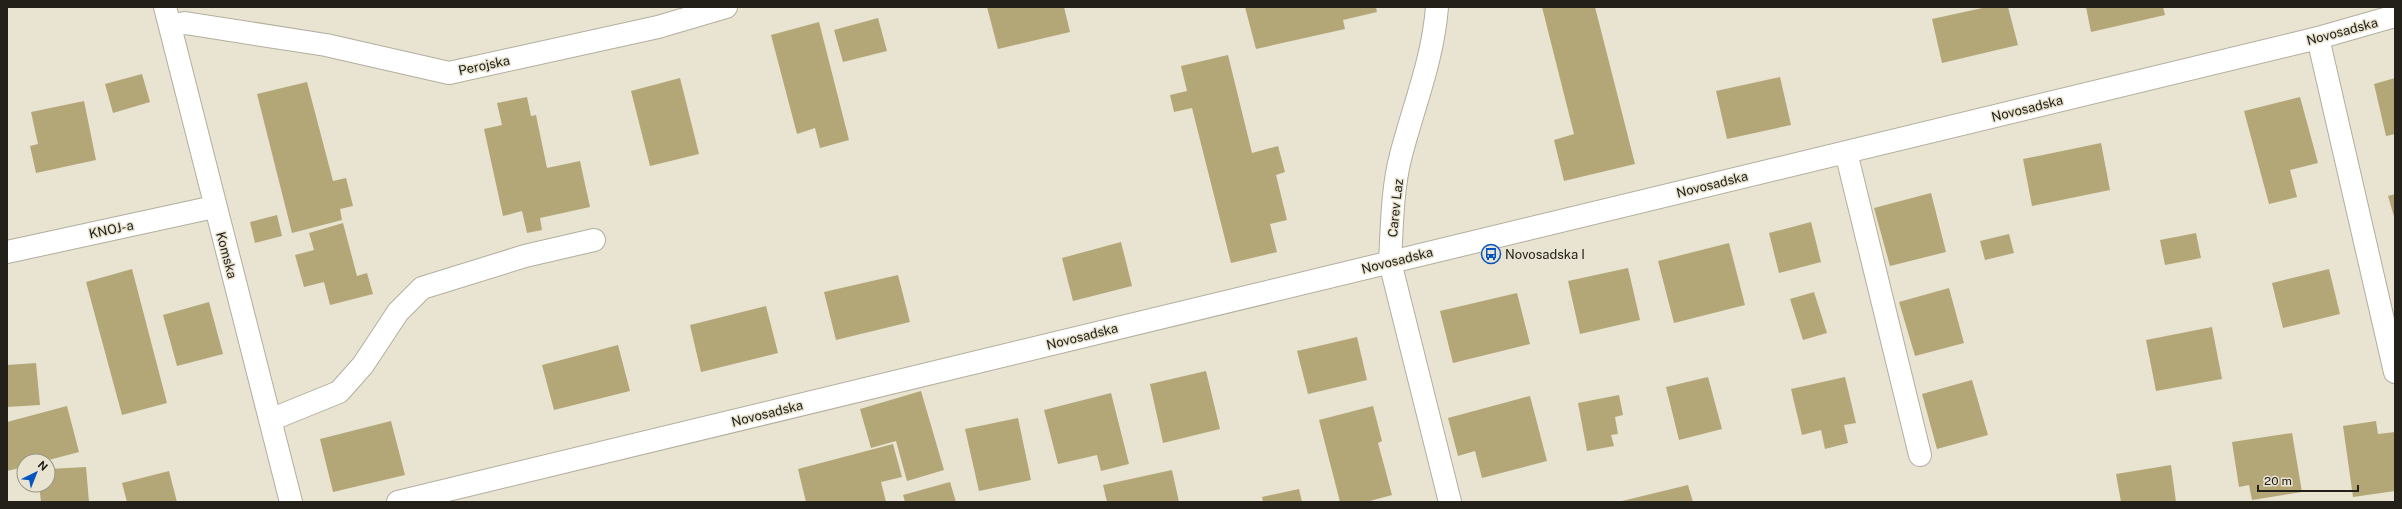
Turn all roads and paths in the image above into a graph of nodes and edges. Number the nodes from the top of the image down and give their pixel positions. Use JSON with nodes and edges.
{"nodes":[{"id":1,"x":726,"y":7,"type":"edge"},
{"id":2,"x":1437,"y":7,"type":"edge"},
{"id":3,"x":167,"y":16,"type":"edge"},
{"id":4,"x":2395,"y":16,"type":"edge"},
{"id":5,"x":2318,"y":38,"type":"junction"},
{"id":6,"x":1846,"y":152,"type":"junction"},
{"id":7,"x":214,"y":207,"type":"junction"},
{"id":8,"x":594,"y":240,"type":"dead end"},
{"id":9,"x":7,"y":252,"type":"edge"},
{"id":10,"x":1390,"y":262,"type":"junction"},
{"id":11,"x":2395,"y":372,"type":"edge"},
{"id":12,"x":270,"y":420,"type":"junction"},
{"id":13,"x":1920,"y":456,"type":"dead end"},
{"id":14,"x":291,"y":502,"type":"edge"},
{"id":15,"x":398,"y":502,"type":"edge"},
{"id":16,"x":1450,"y":502,"type":"edge"}],
"edges":[{"from":1,"to":3,"type":"street","name":"Perojska"},
{"from":2,"to":10,"type":"street","name":"Carev Laz"},
{"from":3,"to":7,"type":"street","name":"Komska"},
{"from":4,"to":5,"type":"street","name":"Novosadska"},
{"from":5,"to":6,"type":"street","name":"Novosadska"},
{"from":5,"to":11,"type":"street"},
{"from":6,"to":10,"type":"street","name":"Novosadska"},
{"from":6,"to":13,"type":"street"},
{"from":7,"to":9,"type":"street","name":"KNOJ-a"},
{"from":7,"to":12,"type":"street","name":"Komska"},
{"from":8,"to":12,"type":"street"},
{"from":10,"to":15,"type":"street","name":"Novosadska"},
{"from":10,"to":16,"type":"street","name":"Carev Laz"},
{"from":12,"to":14,"type":"street","name":"Komska"}]}
